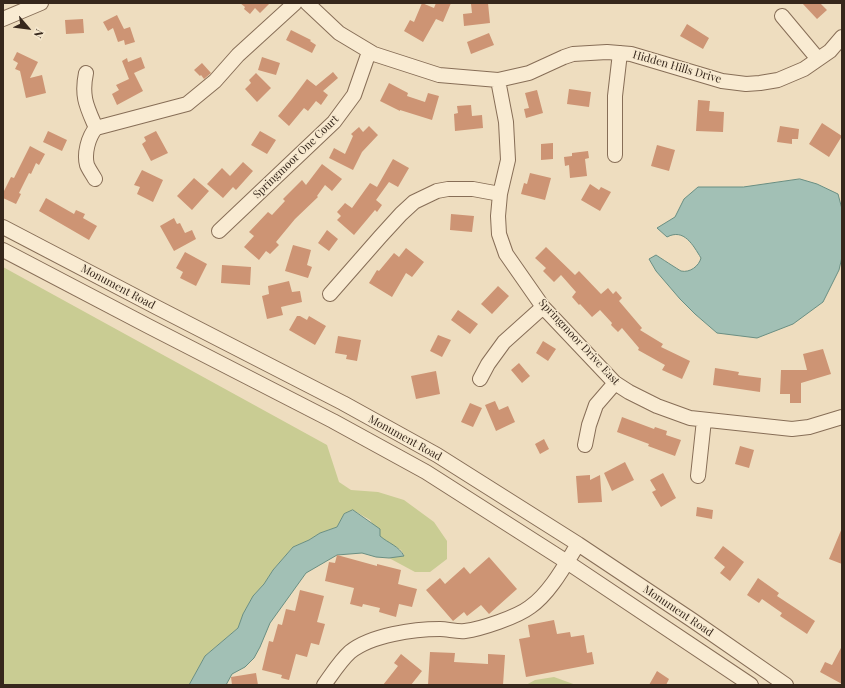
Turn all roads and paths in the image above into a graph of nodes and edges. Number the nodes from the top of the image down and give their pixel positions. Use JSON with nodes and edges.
{"nodes":[{"id":1,"x":295,"y":3,"type":"edge"},
{"id":2,"x":307,"y":3,"type":"edge"},
{"id":3,"x":35,"y":4,"type":"edge"},
{"id":4,"x":782,"y":16,"type":"dead end"},
{"id":5,"x":3,"y":19,"type":"edge"},
{"id":6,"x":842,"y":37,"type":"edge"},
{"id":7,"x":369,"y":52,"type":"junction"},
{"id":8,"x":620,"y":53,"type":"junction"},
{"id":9,"x":818,"y":59,"type":"junction"},
{"id":10,"x":86,"y":73,"type":"dead end"},
{"id":11,"x":498,"y":80,"type":"junction"},
{"id":12,"x":96,"y":128,"type":"junction"},
{"id":13,"x":615,"y":155,"type":"dead end"},
{"id":14,"x":95,"y":179,"type":"dead end"},
{"id":15,"x":500,"y":194,"type":"junction"},
{"id":16,"x":3,"y":226,"type":"edge"},
{"id":17,"x":219,"y":231,"type":"dead end"},
{"id":18,"x":3,"y":250,"type":"edge"},
{"id":19,"x":330,"y":294,"type":"dead end"},
{"id":20,"x":543,"y":307,"type":"junction"},
{"id":21,"x":480,"y":379,"type":"dead end"},
{"id":22,"x":615,"y":382,"type":"junction"},
{"id":23,"x":842,"y":417,"type":"edge"},
{"id":24,"x":704,"y":420,"type":"junction"},
{"id":25,"x":585,"y":445,"type":"dead end"},
{"id":26,"x":698,"y":476,"type":"dead end"},
{"id":27,"x":578,"y":544,"type":"junction"},
{"id":28,"x":567,"y":562,"type":"junction"},
{"id":29,"x":692,"y":620,"type":"junction"},
{"id":30,"x":680,"y":637,"type":"junction"},
{"id":31,"x":748,"y":659,"type":"junction"},
{"id":32,"x":736,"y":675,"type":"junction"},
{"id":33,"x":324,"y":685,"type":"edge"},
{"id":34,"x":751,"y":685,"type":"edge"},
{"id":35,"x":786,"y":685,"type":"edge"}],
"edges":[{"from":1,"to":12,"type":"street"},
{"from":2,"to":7,"type":"street","name":"Hidden Hills Drive"},
{"from":3,"to":5,"type":"street"},
{"from":4,"to":9,"type":"street"},
{"from":6,"to":9,"type":"street","name":"Hidden Hills Drive"},
{"from":7,"to":11,"type":"street","name":"Hidden Hills Drive"},
{"from":7,"to":17,"type":"street","name":"Springmoor One Court"},
{"from":8,"to":9,"type":"street","name":"Hidden Hills Drive"},
{"from":8,"to":11,"type":"street","name":"Hidden Hills Drive"},
{"from":8,"to":13,"type":"street"},
{"from":10,"to":12,"type":"street"},
{"from":11,"to":15,"type":"street","name":"Springmoor Drive East"},
{"from":12,"to":14,"type":"street"},
{"from":15,"to":19,"type":"street"},
{"from":15,"to":20,"type":"street","name":"Springmoor Drive East"},
{"from":16,"to":27,"type":"street","name":"Monument Road"},
{"from":18,"to":28,"type":"street","name":"Monument Road"},
{"from":20,"to":21,"type":"street"},
{"from":20,"to":22,"type":"street","name":"Springmoor Drive East"},
{"from":22,"to":24,"type":"street","name":"Springmoor Drive East"},
{"from":22,"to":25,"type":"street"},
{"from":23,"to":24,"type":"street","name":"Springmoor Drive East"},
{"from":24,"to":26,"type":"street"},
{"from":27,"to":28,"type":"street"},
{"from":27,"to":29,"type":"street","name":"Monument Road"},
{"from":28,"to":30,"type":"street","name":"Monument Road"},
{"from":28,"to":33,"type":"street"},
{"from":29,"to":30,"type":"street"},
{"from":29,"to":31,"type":"street","name":"Monument Road"},
{"from":30,"to":32,"type":"street","name":"Monument Road"},
{"from":31,"to":32,"type":"street"},
{"from":31,"to":35,"type":"street","name":"Monument Road"},
{"from":32,"to":34,"type":"street","name":"Monument Road"}]}
